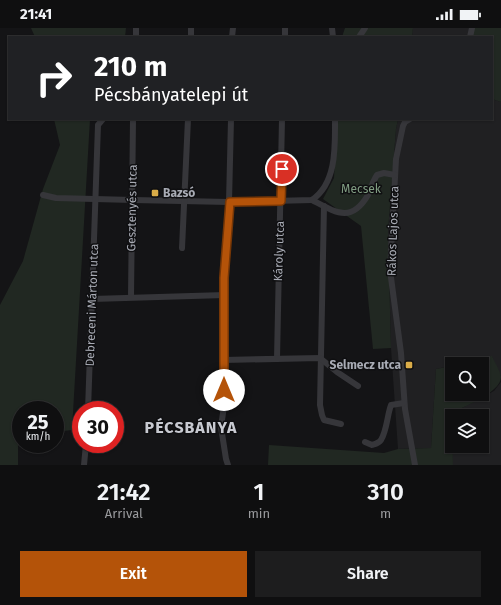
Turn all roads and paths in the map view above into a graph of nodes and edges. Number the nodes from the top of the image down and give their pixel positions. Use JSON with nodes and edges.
{"nodes":[{"id":1,"x":102,"y":120,"type":"edge"},
{"id":2,"x":133,"y":120,"type":"edge"},
{"id":3,"x":188,"y":120,"type":"edge"},
{"id":4,"x":230,"y":120,"type":"edge"},
{"id":5,"x":282,"y":120,"type":"edge"},
{"id":6,"x":335,"y":120,"type":"edge"},
{"id":7,"x":408,"y":120,"type":"edge"},
{"id":8,"x":395,"y":175,"type":"junction"},
{"id":9,"x":43,"y":194,"type":"dead end"},
{"id":10,"x":96,"y":199,"type":"junction"},
{"id":11,"x":133,"y":200,"type":"junction"},
{"id":12,"x":312,"y":200,"type":"junction"},
{"id":13,"x":184,"y":201,"type":"junction"},
{"id":14,"x":281,"y":201,"type":"junction"},
{"id":15,"x":230,"y":202,"type":"junction"},
{"id":16,"x":324,"y":206,"type":"junction"},
{"id":17,"x":182,"y":248,"type":"dead end"},
{"id":18,"x":224,"y":295,"type":"junction"},
{"id":19,"x":131,"y":297,"type":"junction"},
{"id":20,"x":92,"y":299,"type":"junction"},
{"id":21,"x":320,"y":358,"type":"junction"},
{"id":22,"x":277,"y":359,"type":"junction"},
{"id":23,"x":224,"y":360,"type":"junction"},
{"id":24,"x":358,"y":386,"type":"dead end"},
{"id":25,"x":88,"y":401,"type":"edge"},
{"id":26,"x":404,"y":403,"type":"junction"},
{"id":27,"x":341,"y":424,"type":"dead end"},
{"id":28,"x":364,"y":442,"type":"dead end"},
{"id":29,"x":85,"y":453,"type":"edge"},
{"id":30,"x":84,"y":465,"type":"edge"},
{"id":31,"x":228,"y":465,"type":"edge"},
{"id":32,"x":415,"y":465,"type":"edge"}],
"edges":[{"from":1,"to":10,"type":"street","name":"Debreceni Márton utca"},
{"from":2,"to":11,"type":"street","name":"Gesztenyés utca"},
{"from":3,"to":13,"type":"street"},
{"from":4,"to":15,"type":"street"},
{"from":5,"to":14,"type":"street","name":"Károly utca"},
{"from":6,"to":12,"type":"street"},
{"from":7,"to":8,"type":"street","name":"Rákos Lajos utca"},
{"from":8,"to":16,"type":"street"},
{"from":8,"to":26,"type":"street","name":"Rákos Lajos utca"},
{"from":9,"to":10,"type":"street"},
{"from":10,"to":11,"type":"street"},
{"from":10,"to":20,"type":"street","name":"Debreceni Márton utca"},
{"from":11,"to":13,"type":"street"},
{"from":11,"to":19,"type":"street","name":"Gesztenyés utca"},
{"from":12,"to":14,"type":"street"},
{"from":12,"to":16,"type":"street"},
{"from":13,"to":15,"type":"street"},
{"from":13,"to":17,"type":"street"},
{"from":14,"to":15,"type":"street"},
{"from":14,"to":22,"type":"street","name":"Károly utca"},
{"from":15,"to":18,"type":"street"},
{"from":16,"to":21,"type":"street"},
{"from":18,"to":19,"type":"street"},
{"from":18,"to":23,"type":"street"},
{"from":19,"to":20,"type":"street"},
{"from":20,"to":25,"type":"street","name":"Debreceni Márton utca"},
{"from":21,"to":22,"type":"street"},
{"from":21,"to":24,"type":"street"},
{"from":21,"to":27,"type":"street"},
{"from":22,"to":23,"type":"street"},
{"from":23,"to":31,"type":"street"},
{"from":26,"to":28,"type":"street"},
{"from":26,"to":32,"type":"street","name":"Rákos Lajos utca"},
{"from":29,"to":30,"type":"street"}]}
